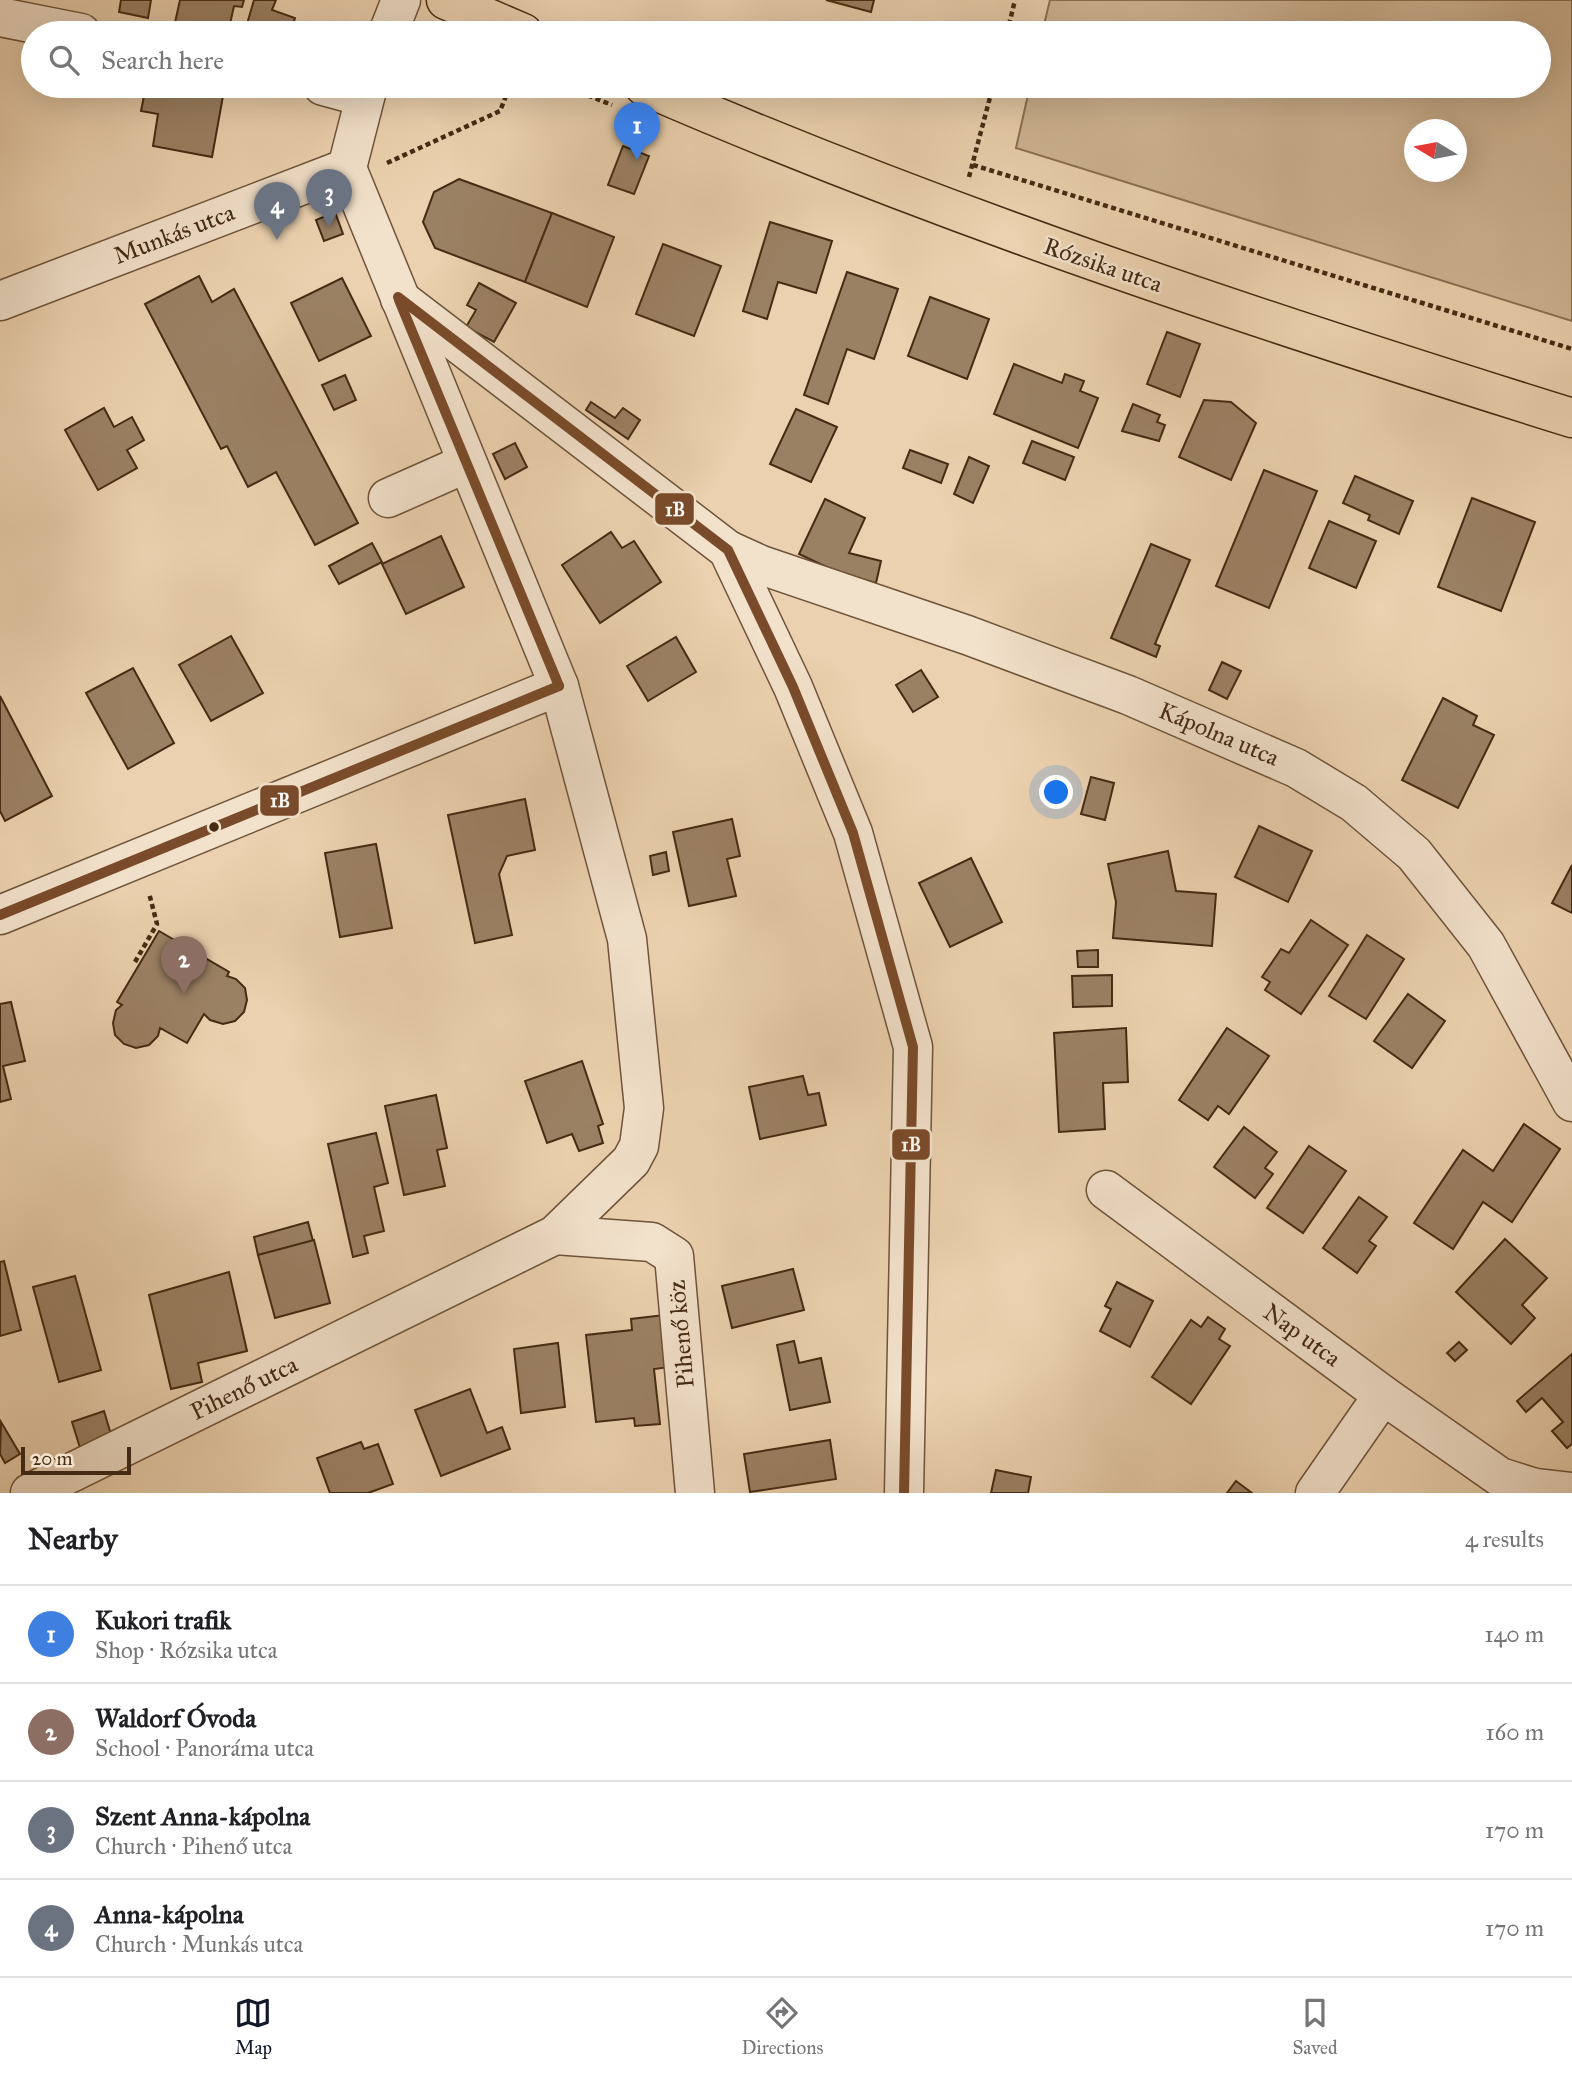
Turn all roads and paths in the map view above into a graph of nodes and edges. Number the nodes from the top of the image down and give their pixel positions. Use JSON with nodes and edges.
{"nodes":[{"id":1,"x":401,"y":0,"type":"edge"},
{"id":2,"x":446,"y":0,"type":"edge"},
{"id":3,"x":1015,"y":0,"type":"edge"},
{"id":4,"x":0,"y":17,"type":"edge"},
{"id":5,"x":21,"y":21,"type":"edge"},
{"id":6,"x":393,"y":21,"type":"edge"},
{"id":7,"x":495,"y":21,"type":"edge"},
{"id":8,"x":1010,"y":21,"type":"edge"},
{"id":9,"x":365,"y":98,"type":"edge"},
{"id":10,"x":505,"y":98,"type":"edge"},
{"id":11,"x":673,"y":98,"type":"edge"},
{"id":12,"x":990,"y":98,"type":"edge"},
{"id":13,"x":972,"y":165,"type":"junction"},
{"id":14,"x":350,"y":174,"type":"junction"},
{"id":15,"x":959,"y":215,"type":"junction"},
{"id":16,"x":398,"y":297,"type":"junction"},
{"id":17,"x":0,"y":300,"type":"edge"},
{"id":18,"x":1572,"y":349,"type":"edge"},
{"id":19,"x":1572,"y":418,"type":"edge"},
{"id":20,"x":467,"y":463,"type":"junction"},
{"id":21,"x":388,"y":498,"type":"dead end"},
{"id":22,"x":728,"y":550,"type":"junction"},
{"id":23,"x":559,"y":686,"type":"junction"},
{"id":24,"x":138,"y":860,"type":"junction"},
{"id":25,"x":0,"y":915,"type":"edge"},
{"id":26,"x":135,"y":962,"type":"dead end"},
{"id":27,"x":1572,"y":1101,"type":"edge"},
{"id":28,"x":1105,"y":1190,"type":"dead end"},
{"id":29,"x":555,"y":1234,"type":"junction"},
{"id":30,"x":1383,"y":1395,"type":"junction"},
{"id":31,"x":1572,"y":1492,"type":"edge"},
{"id":32,"x":30,"y":1493,"type":"edge"},
{"id":33,"x":695,"y":1493,"type":"edge"},
{"id":34,"x":904,"y":1493,"type":"edge"},
{"id":35,"x":1315,"y":1493,"type":"edge"}],
"edges":[{"from":1,"to":6,"type":"street"},
{"from":2,"to":7,"type":"main road"},
{"from":3,"to":8,"type":"path"},
{"from":4,"to":5,"type":"street"},
{"from":9,"to":14,"type":"street"},
{"from":10,"to":14,"type":"path"},
{"from":11,"to":15,"type":"main road","name":"Rózsika utca"},
{"from":12,"to":13,"type":"path"},
{"from":13,"to":15,"type":"path"},
{"from":13,"to":18,"type":"path"},
{"from":14,"to":16,"type":"street","name":"Pihenő utca"},
{"from":14,"to":17,"type":"street","name":"Munkás utca"},
{"from":15,"to":19,"type":"main road","name":"Rózsika utca"},
{"from":16,"to":20,"type":"street","name":"Pihenő utca"},
{"from":16,"to":22,"type":"street"},
{"from":20,"to":21,"type":"street"},
{"from":20,"to":23,"type":"street","name":"Pihenő utca"},
{"from":22,"to":27,"type":"street","name":"Kápolna utca"},
{"from":22,"to":34,"type":"street"},
{"from":23,"to":24,"type":"street"},
{"from":23,"to":29,"type":"street","name":"Pihenő utca"},
{"from":24,"to":25,"type":"street"},
{"from":24,"to":26,"type":"path"},
{"from":28,"to":30,"type":"street","name":"Nap utca"},
{"from":29,"to":32,"type":"street","name":"Pihenő utca"},
{"from":29,"to":33,"type":"street","name":"Pihenő köz"},
{"from":30,"to":31,"type":"street","name":"Nap utca"},
{"from":30,"to":35,"type":"street"}]}
